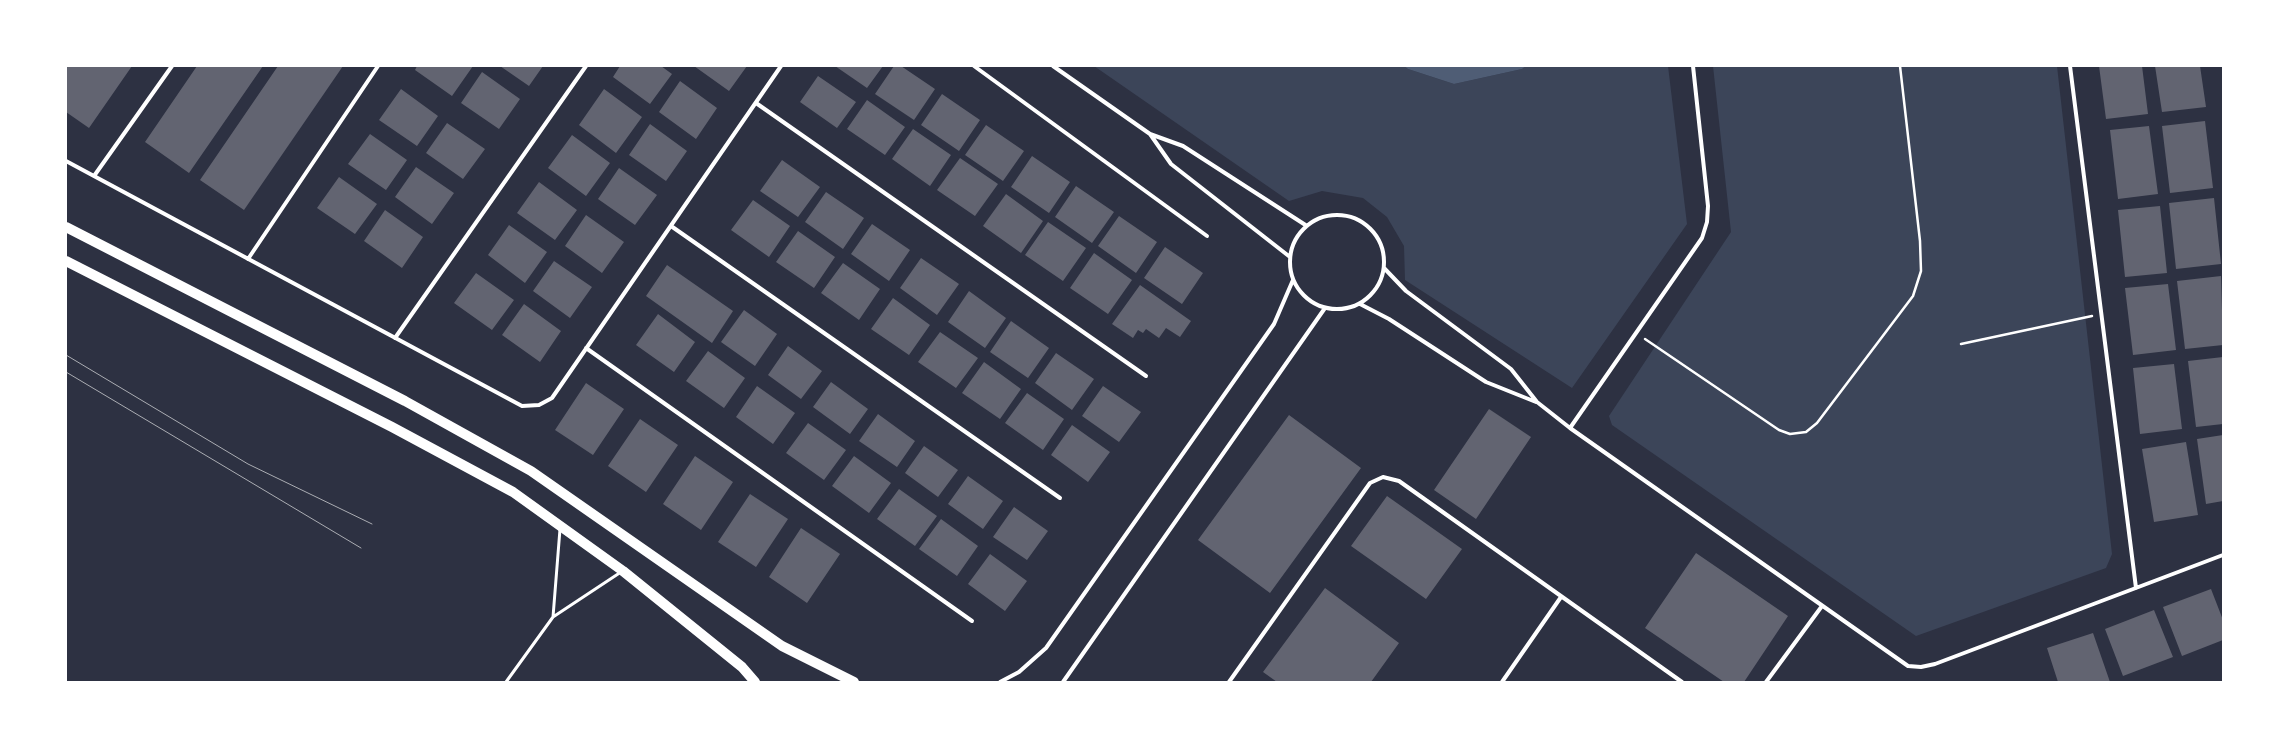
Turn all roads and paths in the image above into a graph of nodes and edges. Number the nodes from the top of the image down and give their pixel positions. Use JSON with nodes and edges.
{"nodes":[{"id":1,"x":172,"y":66,"type":"edge"},
{"id":2,"x":378,"y":66,"type":"edge"},
{"id":3,"x":586,"y":66,"type":"edge"},
{"id":4,"x":781,"y":66,"type":"edge"},
{"id":5,"x":974,"y":66,"type":"edge"},
{"id":6,"x":1693,"y":66,"type":"edge"},
{"id":7,"x":1900,"y":66,"type":"edge"},
{"id":8,"x":2070,"y":66,"type":"edge"},
{"id":9,"x":1056,"y":67,"type":"edge"},
{"id":10,"x":756,"y":103,"type":"junction"},
{"id":11,"x":1150,"y":134,"type":"junction"},
{"id":12,"x":66,"y":161,"type":"edge"},
{"id":13,"x":94,"y":176,"type":"junction"},
{"id":14,"x":671,"y":226,"type":"junction"},
{"id":15,"x":1307,"y":226,"type":"junction"},
{"id":16,"x":66,"y":228,"type":"edge"},
{"id":17,"x":1207,"y":236,"type":"dead end"},
{"id":18,"x":1290,"y":257,"type":"junction"},
{"id":19,"x":248,"y":259,"type":"junction"},
{"id":20,"x":66,"y":261,"type":"edge"},
{"id":21,"x":1384,"y":268,"type":"junction"},
{"id":22,"x":1293,"y":280,"type":"junction"},
{"id":23,"x":1360,"y":304,"type":"junction"},
{"id":24,"x":1325,"y":308,"type":"junction"},
{"id":25,"x":2101,"y":315,"type":"junction"},
{"id":26,"x":1636,"y":333,"type":"junction"},
{"id":27,"x":395,"y":338,"type":"junction"},
{"id":28,"x":1961,"y":344,"type":"dead end"},
{"id":29,"x":586,"y":348,"type":"junction"},
{"id":30,"x":1146,"y":376,"type":"dead end"},
{"id":31,"x":1537,"y":402,"type":"junction"},
{"id":32,"x":1570,"y":428,"type":"junction"},
{"id":33,"x":1060,"y":498,"type":"dead end"},
{"id":34,"x":561,"y":525,"type":"junction"},
{"id":35,"x":2223,"y":555,"type":"edge"},
{"id":36,"x":623,"y":571,"type":"junction"},
{"id":37,"x":2136,"y":588,"type":"junction"},
{"id":38,"x":1561,"y":597,"type":"junction"},
{"id":39,"x":1822,"y":606,"type":"junction"},
{"id":40,"x":553,"y":617,"type":"junction"},
{"id":41,"x":972,"y":621,"type":"dead end"},
{"id":42,"x":506,"y":682,"type":"edge"},
{"id":43,"x":755,"y":682,"type":"edge"},
{"id":44,"x":854,"y":682,"type":"edge"},
{"id":45,"x":1000,"y":682,"type":"edge"},
{"id":46,"x":1063,"y":682,"type":"edge"},
{"id":47,"x":1229,"y":682,"type":"edge"},
{"id":48,"x":1502,"y":682,"type":"edge"},
{"id":49,"x":1682,"y":682,"type":"edge"},
{"id":50,"x":1766,"y":682,"type":"edge"}],
"edges":[{"from":1,"to":13,"type":"street"},
{"from":2,"to":19,"type":"street"},
{"from":3,"to":27,"type":"street"},
{"from":4,"to":10,"type":"street"},
{"from":5,"to":17,"type":"street"},
{"from":6,"to":26,"type":"street"},
{"from":7,"to":26,"type":"path"},
{"from":8,"to":25,"type":"street"},
{"from":9,"to":11,"type":"street"},
{"from":10,"to":14,"type":"street"},
{"from":10,"to":30,"type":"street"},
{"from":11,"to":15,"type":"street"},
{"from":11,"to":18,"type":"street"},
{"from":12,"to":13,"type":"street"},
{"from":13,"to":19,"type":"street"},
{"from":14,"to":29,"type":"street"},
{"from":14,"to":33,"type":"street"},
{"from":15,"to":18,"type":"street"},
{"from":15,"to":21,"type":"street"},
{"from":16,"to":44,"type":"main road"},
{"from":18,"to":22,"type":"street"},
{"from":19,"to":27,"type":"street"},
{"from":20,"to":34,"type":"main road"},
{"from":21,"to":23,"type":"street"},
{"from":21,"to":31,"type":"street"},
{"from":22,"to":24,"type":"street"},
{"from":22,"to":45,"type":"street"},
{"from":23,"to":24,"type":"street"},
{"from":23,"to":31,"type":"street"},
{"from":24,"to":46,"type":"street"},
{"from":25,"to":28,"type":"path"},
{"from":25,"to":37,"type":"street"},
{"from":26,"to":32,"type":"street"},
{"from":27,"to":29,"type":"street"},
{"from":29,"to":41,"type":"street"},
{"from":31,"to":32,"type":"street"},
{"from":32,"to":39,"type":"street"},
{"from":34,"to":36,"type":"main road"},
{"from":34,"to":40,"type":"lane"},
{"from":35,"to":37,"type":"street"},
{"from":36,"to":40,"type":"lane"},
{"from":36,"to":43,"type":"main road"},
{"from":37,"to":39,"type":"street"},
{"from":38,"to":47,"type":"street"},
{"from":38,"to":48,"type":"street"},
{"from":38,"to":49,"type":"street"},
{"from":39,"to":50,"type":"street"},
{"from":40,"to":42,"type":"lane"}]}
